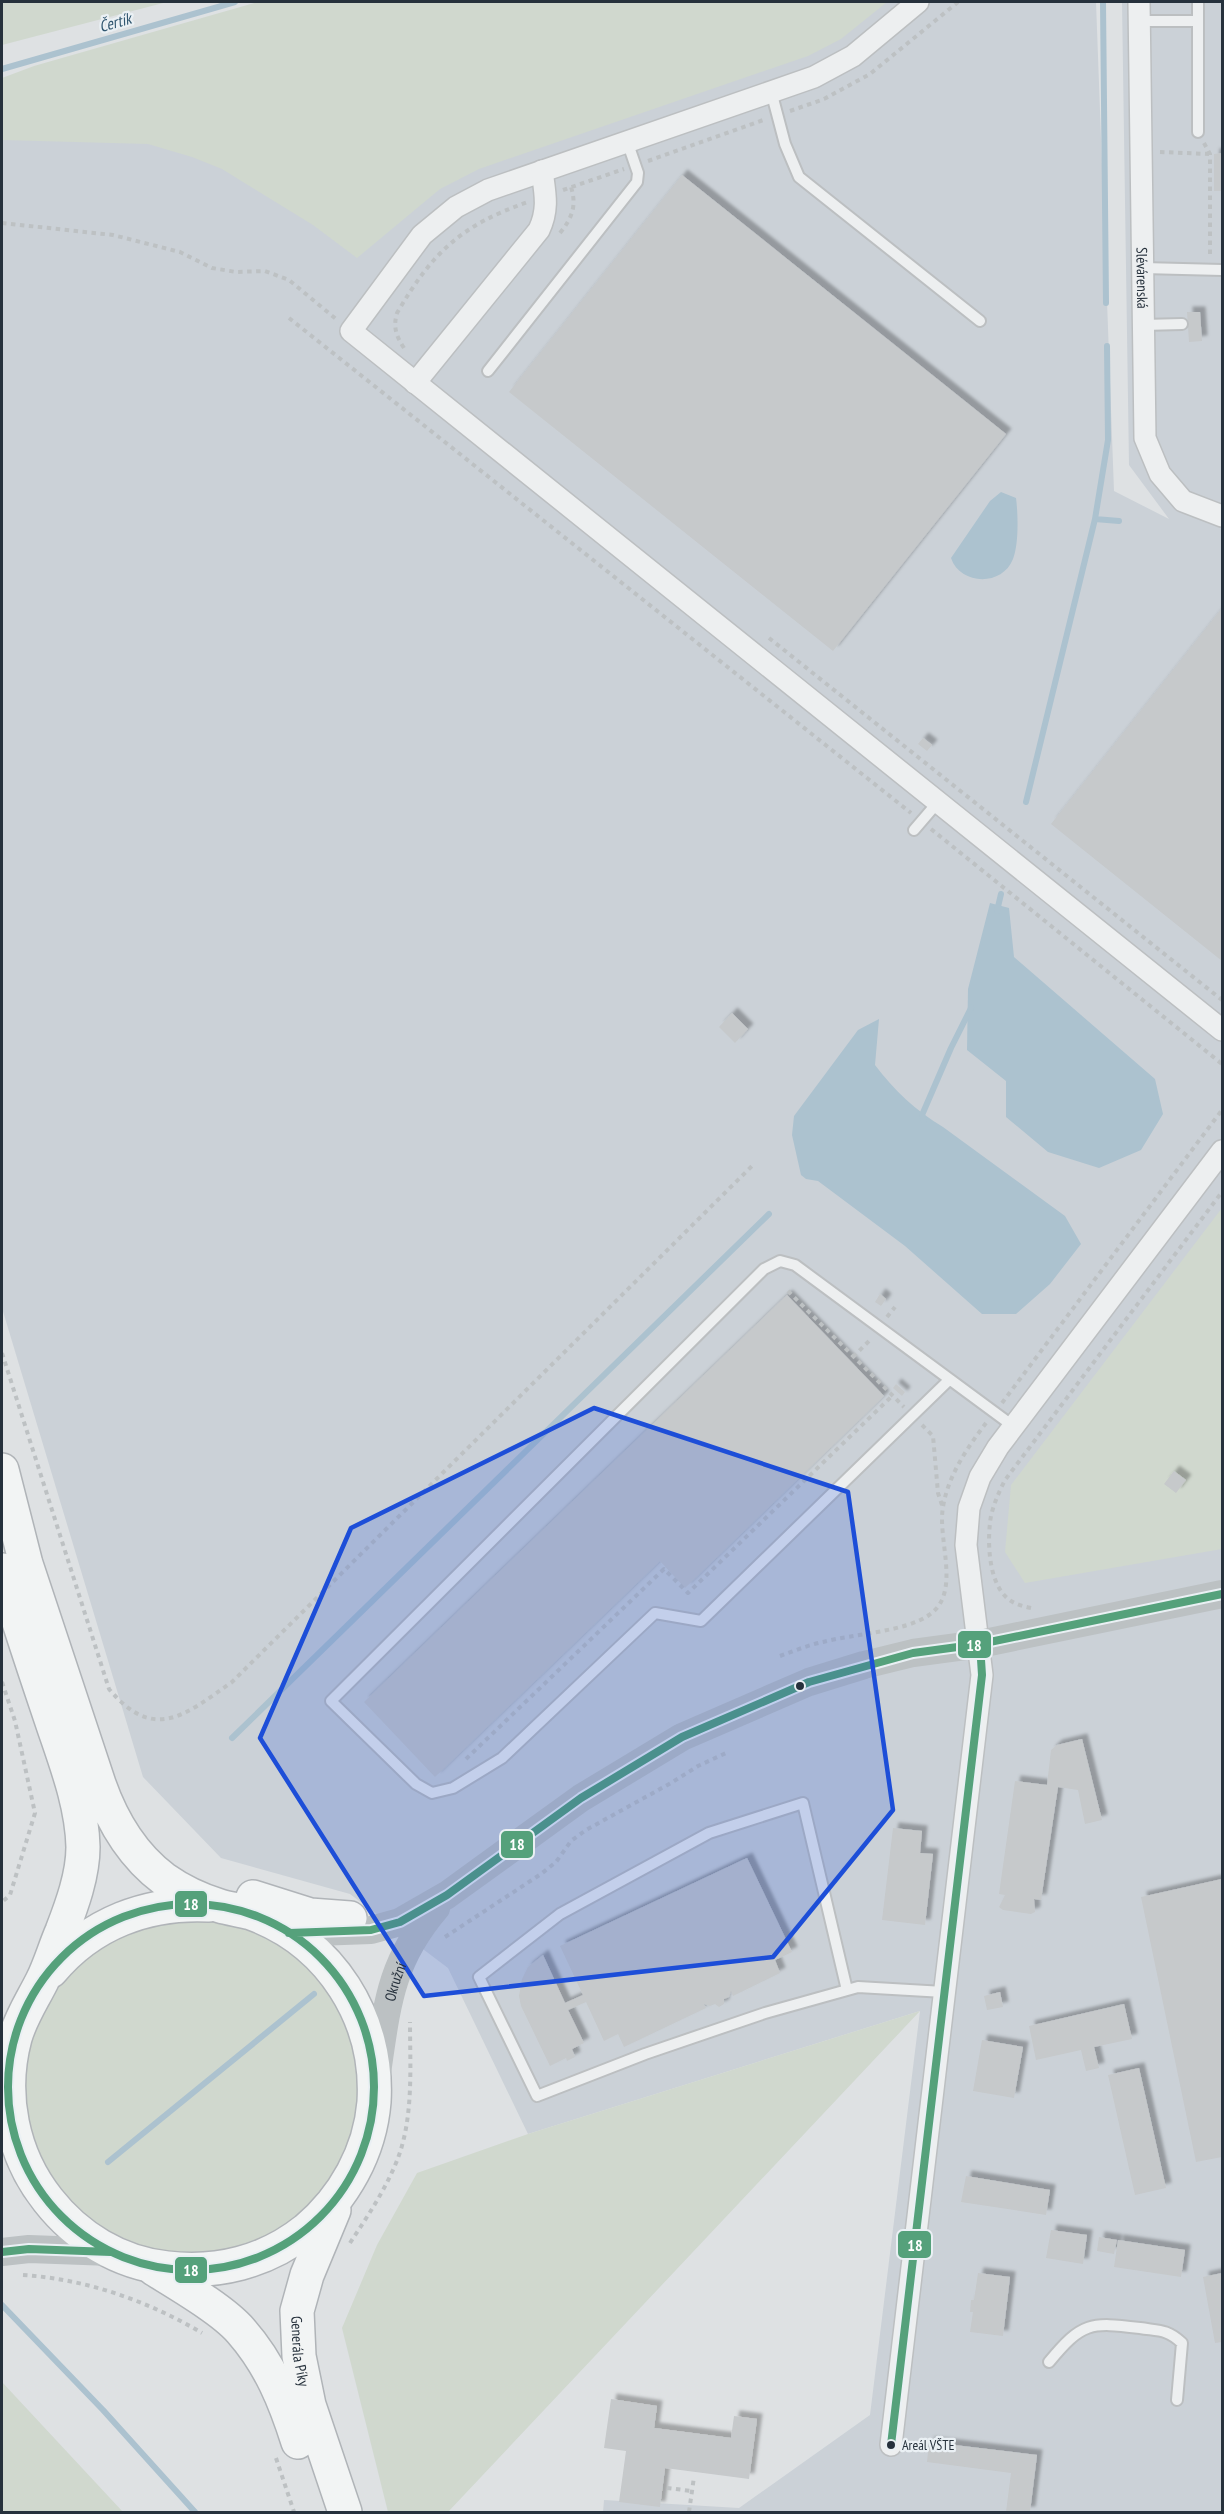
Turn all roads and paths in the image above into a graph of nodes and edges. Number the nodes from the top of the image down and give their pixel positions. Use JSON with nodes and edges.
{"nodes":[{"id":1,"x":918,"y":2,"type":"edge"},
{"id":2,"x":1198,"y":2,"type":"edge"},
{"id":3,"x":1139,"y":11,"type":"edge"},
{"id":4,"x":1198,"y":21,"type":"junction"},
{"id":5,"x":771,"y":91,"type":"junction"},
{"id":6,"x":1198,"y":132,"type":"joint"},
{"id":7,"x":627,"y":141,"type":"junction"},
{"id":8,"x":1159,"y":152,"type":"dead end"},
{"id":9,"x":1210,"y":154,"type":"junction"},
{"id":10,"x":542,"y":171,"type":"junction"},
{"id":11,"x":572,"y":187,"type":"dead end"},
{"id":12,"x":546,"y":196,"type":"junction"},
{"id":13,"x":2,"y":223,"type":"edge"},
{"id":14,"x":1143,"y":268,"type":"junction"},
{"id":15,"x":1210,"y":270,"type":"junction"},
{"id":16,"x":1222,"y":270,"type":"edge"},
{"id":17,"x":289,"y":318,"type":"dead end"},
{"id":18,"x":980,"y":321,"type":"dead end"},
{"id":19,"x":1182,"y":324,"type":"dead end"},
{"id":20,"x":1143,"y":325,"type":"junction"},
{"id":21,"x":351,"y":331,"type":"junction"},
{"id":22,"x":488,"y":371,"type":"dead end"},
{"id":23,"x":422,"y":375,"type":"junction"},
{"id":24,"x":1222,"y":516,"type":"edge"},
{"id":25,"x":760,"y":631,"type":"dead end"},
{"id":26,"x":938,"y":802,"type":"junction"},
{"id":27,"x":918,"y":826,"type":"junction"},
{"id":28,"x":1222,"y":1000,"type":"edge"},
{"id":29,"x":1222,"y":1030,"type":"edge"},
{"id":30,"x":1222,"y":1064,"type":"edge"},
{"id":31,"x":1222,"y":1151,"type":"edge"},
{"id":32,"x":753,"y":1165,"type":"dead end"},
{"id":33,"x":1222,"y":1192,"type":"edge"},
{"id":34,"x":788,"y":1291,"type":"dead end"},
{"id":35,"x":2,"y":1353,"type":"edge"},
{"id":36,"x":949,"y":1380,"type":"junction"},
{"id":37,"x":892,"y":1396,"type":"junction"},
{"id":38,"x":912,"y":1416,"type":"junction"},
{"id":39,"x":1013,"y":1426,"type":"junction"},
{"id":40,"x":2,"y":1469,"type":"edge"},
{"id":41,"x":943,"y":1506,"type":"dead end"},
{"id":42,"x":2,"y":1570,"type":"edge"},
{"id":43,"x":1222,"y":1594,"type":"edge"},
{"id":44,"x":1031,"y":1608,"type":"dead end"},
{"id":45,"x":980,"y":1644,"type":"junction"},
{"id":46,"x":2,"y":1682,"type":"edge"},
{"id":47,"x":466,"y":1759,"type":"dead end"},
{"id":48,"x":509,"y":1849,"type":"junction"},
{"id":49,"x":447,"y":1895,"type":"junction"},
{"id":50,"x":2,"y":1902,"type":"edge"},
{"id":51,"x":218,"y":1905,"type":"junction"},
{"id":52,"x":350,"y":1918,"type":"joint"},
{"id":53,"x":289,"y":1933,"type":"junction"},
{"id":54,"x":42,"y":1982,"type":"junction"},
{"id":55,"x":847,"y":1990,"type":"junction"},
{"id":56,"x":944,"y":1992,"type":"junction"},
{"id":57,"x":375,"y":2084,"type":"junction"},
{"id":58,"x":5,"y":2112,"type":"edge"},
{"id":59,"x":341,"y":2194,"type":"junction"},
{"id":60,"x":2,"y":2252,"type":"edge"},
{"id":61,"x":111,"y":2253,"type":"junction"},
{"id":62,"x":150,"y":2266,"type":"junction"},
{"id":63,"x":18,"y":2274,"type":"dead end"},
{"id":64,"x":207,"y":2336,"type":"dead end"},
{"id":65,"x":1049,"y":2362,"type":"dead end"},
{"id":66,"x":1177,"y":2400,"type":"dead end"},
{"id":67,"x":891,"y":2445,"type":"dead end"},
{"id":68,"x":694,"y":2476,"type":"dead end"},
{"id":69,"x":668,"y":2488,"type":"dead end"},
{"id":70,"x":692,"y":2491,"type":"junction"},
{"id":71,"x":322,"y":2512,"type":"edge"},
{"id":72,"x":345,"y":2512,"type":"edge"},
{"id":73,"x":689,"y":2512,"type":"edge"}],
"edges":[{"from":1,"to":5,"type":"street"},
{"from":2,"to":4,"type":"lane"},
{"from":3,"to":4,"type":"lane"},
{"from":3,"to":14,"type":"street","name":"Slévárenská"},
{"from":4,"to":6,"type":"lane"},
{"from":5,"to":7,"type":"street"},
{"from":5,"to":18,"type":"lane"},
{"from":6,"to":9,"type":"path"},
{"from":7,"to":10,"type":"street"},
{"from":7,"to":22,"type":"lane"},
{"from":8,"to":9,"type":"path"},
{"from":9,"to":15,"type":"path"},
{"from":10,"to":12,"type":"street"},
{"from":10,"to":21,"type":"street"},
{"from":11,"to":12,"type":"path"},
{"from":12,"to":23,"type":"street"},
{"from":12,"to":23,"type":"path"},
{"from":13,"to":21,"type":"path"},
{"from":14,"to":15,"type":"lane"},
{"from":14,"to":20,"type":"street","name":"Slévárenská"},
{"from":15,"to":16,"type":"lane"},
{"from":17,"to":27,"type":"path"},
{"from":19,"to":20,"type":"lane"},
{"from":20,"to":24,"type":"street","name":"Slévárenská"},
{"from":21,"to":23,"type":"street"},
{"from":23,"to":26,"type":"street"},
{"from":25,"to":28,"type":"path"},
{"from":26,"to":27,"type":"lane"},
{"from":26,"to":29,"type":"street"},
{"from":27,"to":30,"type":"path"},
{"from":31,"to":39,"type":"street"},
{"from":32,"to":35,"type":"path"},
{"from":33,"to":44,"type":"path"},
{"from":34,"to":37,"type":"path"},
{"from":36,"to":38,"type":"lane"},
{"from":36,"to":38,"type":"lane"},
{"from":36,"to":39,"type":"lane"},
{"from":37,"to":38,"type":"path"},
{"from":37,"to":47,"type":"path"},
{"from":38,"to":41,"type":"path"},
{"from":39,"to":45,"type":"street"},
{"from":40,"to":51,"type":"highway"},
{"from":40,"to":52,"type":"highway"},
{"from":42,"to":54,"type":"highway"},
{"from":43,"to":45,"type":"main road","name":"Okružní"},
{"from":45,"to":48,"type":"main road","name":"Okružní"},
{"from":45,"to":56,"type":"street"},
{"from":46,"to":50,"type":"path"},
{"from":48,"to":49,"type":"main road","name":"Okružní"},
{"from":48,"to":52,"type":"main road"},
{"from":49,"to":53,"type":"main road","name":"Okružní"},
{"from":49,"to":57,"type":"main road","name":"Okružní"},
{"from":51,"to":53,"type":"highway"},
{"from":51,"to":54,"type":"highway"},
{"from":53,"to":57,"type":"highway"},
{"from":54,"to":58,"type":"highway"},
{"from":55,"to":55,"type":"lane"},
{"from":55,"to":56,"type":"lane"},
{"from":56,"to":67,"type":"street"},
{"from":57,"to":59,"type":"highway"},
{"from":58,"to":61,"type":"highway"},
{"from":59,"to":62,"type":"highway"},
{"from":59,"to":72,"type":"highway","name":"Generála Píky"},
{"from":60,"to":61,"type":"main road"},
{"from":61,"to":62,"type":"highway"},
{"from":62,"to":71,"type":"highway","name":"Generála Píky"},
{"from":63,"to":64,"type":"path"},
{"from":65,"to":66,"type":"lane"},
{"from":68,"to":70,"type":"path"},
{"from":69,"to":70,"type":"path"},
{"from":70,"to":73,"type":"path"}]}
